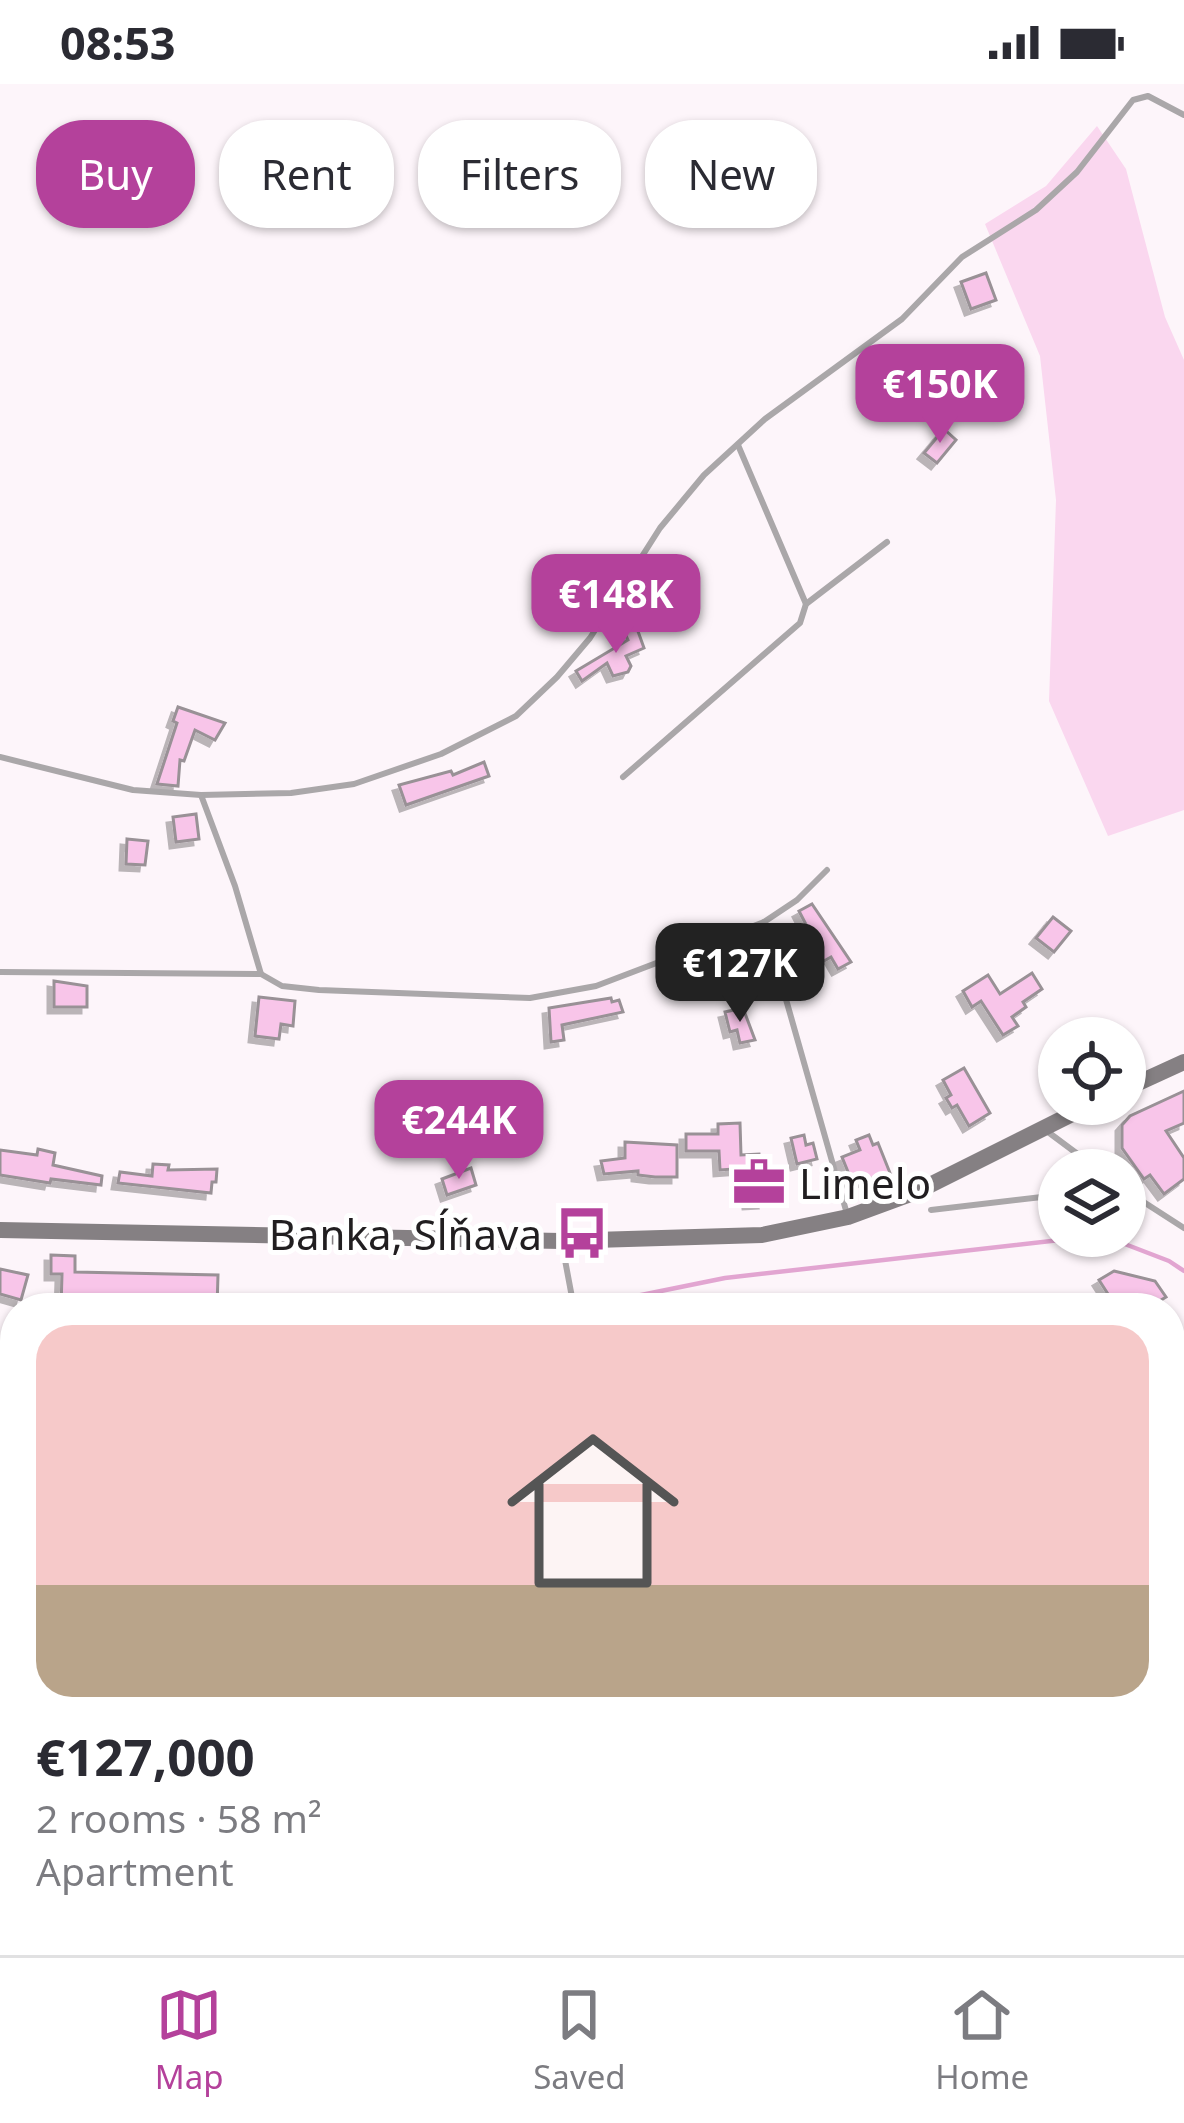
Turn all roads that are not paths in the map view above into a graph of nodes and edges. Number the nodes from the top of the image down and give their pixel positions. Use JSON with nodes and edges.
{"nodes":[{"id":1,"x":1184,"y":115,"type":"edge"},
{"id":2,"x":738,"y":445,"type":"junction"},
{"id":3,"x":887,"y":542,"type":"dead end"},
{"id":4,"x":806,"y":604,"type":"junction"},
{"id":5,"x":0,"y":757,"type":"edge"},
{"id":6,"x":623,"y":777,"type":"dead end"},
{"id":7,"x":201,"y":795,"type":"junction"},
{"id":8,"x":827,"y":870,"type":"dead end"},
{"id":9,"x":764,"y":922,"type":"junction"},
{"id":10,"x":0,"y":972,"type":"edge"},
{"id":11,"x":261,"y":974,"type":"junction"},
{"id":12,"x":1184,"y":1062,"type":"edge"},
{"id":13,"x":1146,"y":1079,"type":"edge"},
{"id":14,"x":1045,"y":1125,"type":"edge"},
{"id":15,"x":1041,"y":1127,"type":"junction"},
{"id":16,"x":1071,"y":1149,"type":"edge"},
{"id":17,"x":1038,"y":1197,"type":"edge"},
{"id":18,"x":1146,"y":1204,"type":"edge"},
{"id":19,"x":931,"y":1210,"type":"dead end"},
{"id":20,"x":848,"y":1217,"type":"junction"},
{"id":21,"x":1184,"y":1228,"type":"edge"},
{"id":22,"x":0,"y":1230,"type":"edge"},
{"id":23,"x":561,"y":1241,"type":"junction"},
{"id":24,"x":571,"y":1293,"type":"edge"}],
"edges":[{"from":1,"to":2,"type":"lane"},
{"from":2,"to":4,"type":"lane"},
{"from":2,"to":7,"type":"lane"},
{"from":3,"to":4,"type":"lane"},
{"from":4,"to":6,"type":"lane"},
{"from":5,"to":7,"type":"lane"},
{"from":7,"to":11,"type":"lane"},
{"from":8,"to":9,"type":"lane"},
{"from":9,"to":11,"type":"lane"},
{"from":9,"to":20,"type":"lane"},
{"from":10,"to":11,"type":"lane"},
{"from":12,"to":13,"type":"main road"},
{"from":14,"to":15,"type":"main road"},
{"from":15,"to":16,"type":"lane"},
{"from":15,"to":20,"type":"main road"},
{"from":17,"to":19,"type":"lane"},
{"from":18,"to":21,"type":"lane"},
{"from":20,"to":23,"type":"main road"},
{"from":22,"to":23,"type":"main road"},
{"from":23,"to":24,"type":"lane"}]}
